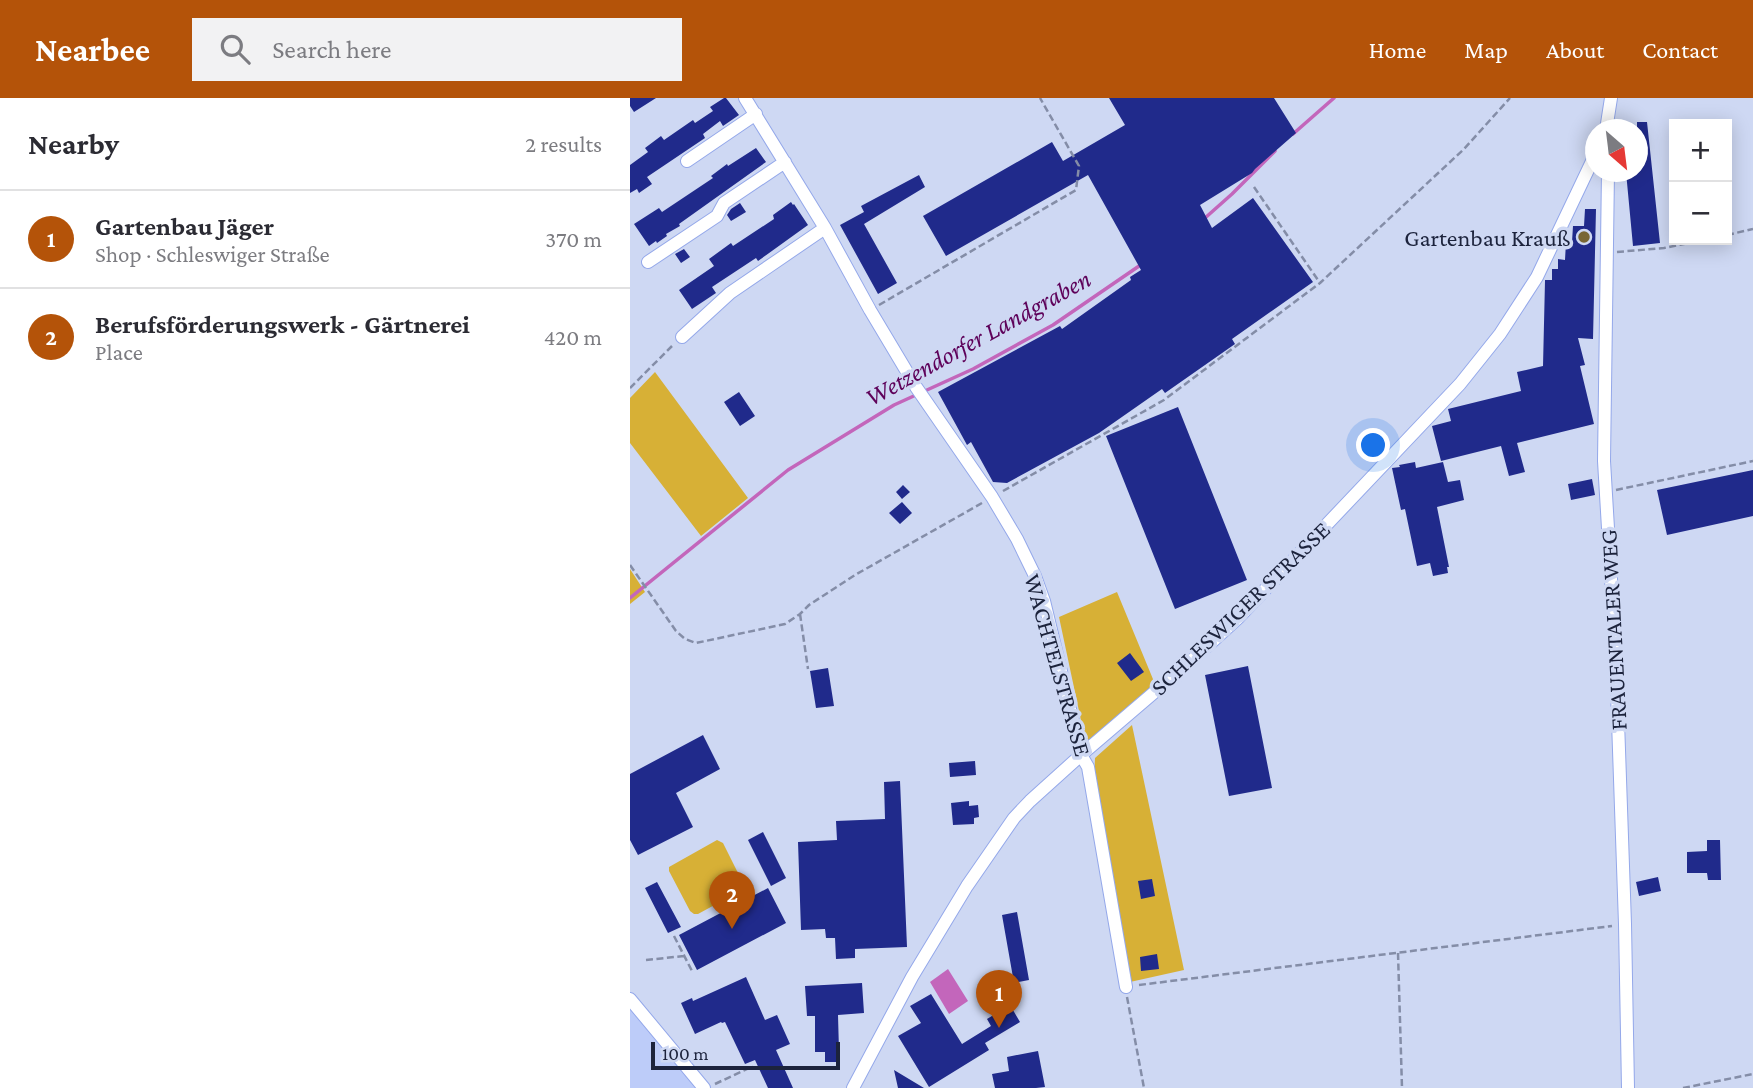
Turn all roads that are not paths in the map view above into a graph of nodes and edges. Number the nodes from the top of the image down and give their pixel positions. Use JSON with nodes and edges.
{"nodes":[{"id":1,"x":745,"y":98,"type":"edge"},
{"id":2,"x":1611,"y":98,"type":"edge"},
{"id":3,"x":756,"y":114,"type":"junction"},
{"id":4,"x":1608,"y":119,"type":"edge"},
{"id":5,"x":687,"y":161,"type":"dead end"},
{"id":6,"x":785,"y":162,"type":"junction"},
{"id":7,"x":1585,"y":176,"type":"edge"},
{"id":8,"x":1608,"y":182,"type":"edge"},
{"id":9,"x":825,"y":228,"type":"junction"},
{"id":10,"x":648,"y":262,"type":"dead end"},
{"id":11,"x":682,"y":337,"type":"road end"},
{"id":12,"x":1081,"y":755,"type":"junction"},
{"id":13,"x":1126,"y":987,"type":"road end"},
{"id":14,"x":630,"y":999,"type":"edge"},
{"id":15,"x":705,"y":1088,"type":"edge"},
{"id":16,"x":853,"y":1088,"type":"edge"},
{"id":17,"x":1628,"y":1088,"type":"edge"}],
"edges":[{"from":1,"to":3,"type":"street","name":"WACHTELSTRASSE"},
{"from":2,"to":4,"type":"street"},
{"from":3,"to":5,"type":"street"},
{"from":3,"to":6,"type":"street","name":"WACHTELSTRASSE"},
{"from":6,"to":9,"type":"street","name":"WACHTELSTRASSE"},
{"from":6,"to":10,"type":"street"},
{"from":7,"to":12,"type":"street","name":"SCHLESWIGER STRASSE"},
{"from":8,"to":17,"type":"street","name":"FRAUENTALER WEG"},
{"from":9,"to":11,"type":"street"},
{"from":9,"to":12,"type":"street","name":"WACHTELSTRASSE"},
{"from":12,"to":13,"type":"street","name":"WACHTELSTRASSE"},
{"from":12,"to":16,"type":"street","name":"SCHLESWIGER STRASSE"},
{"from":14,"to":15,"type":"street"}]}
